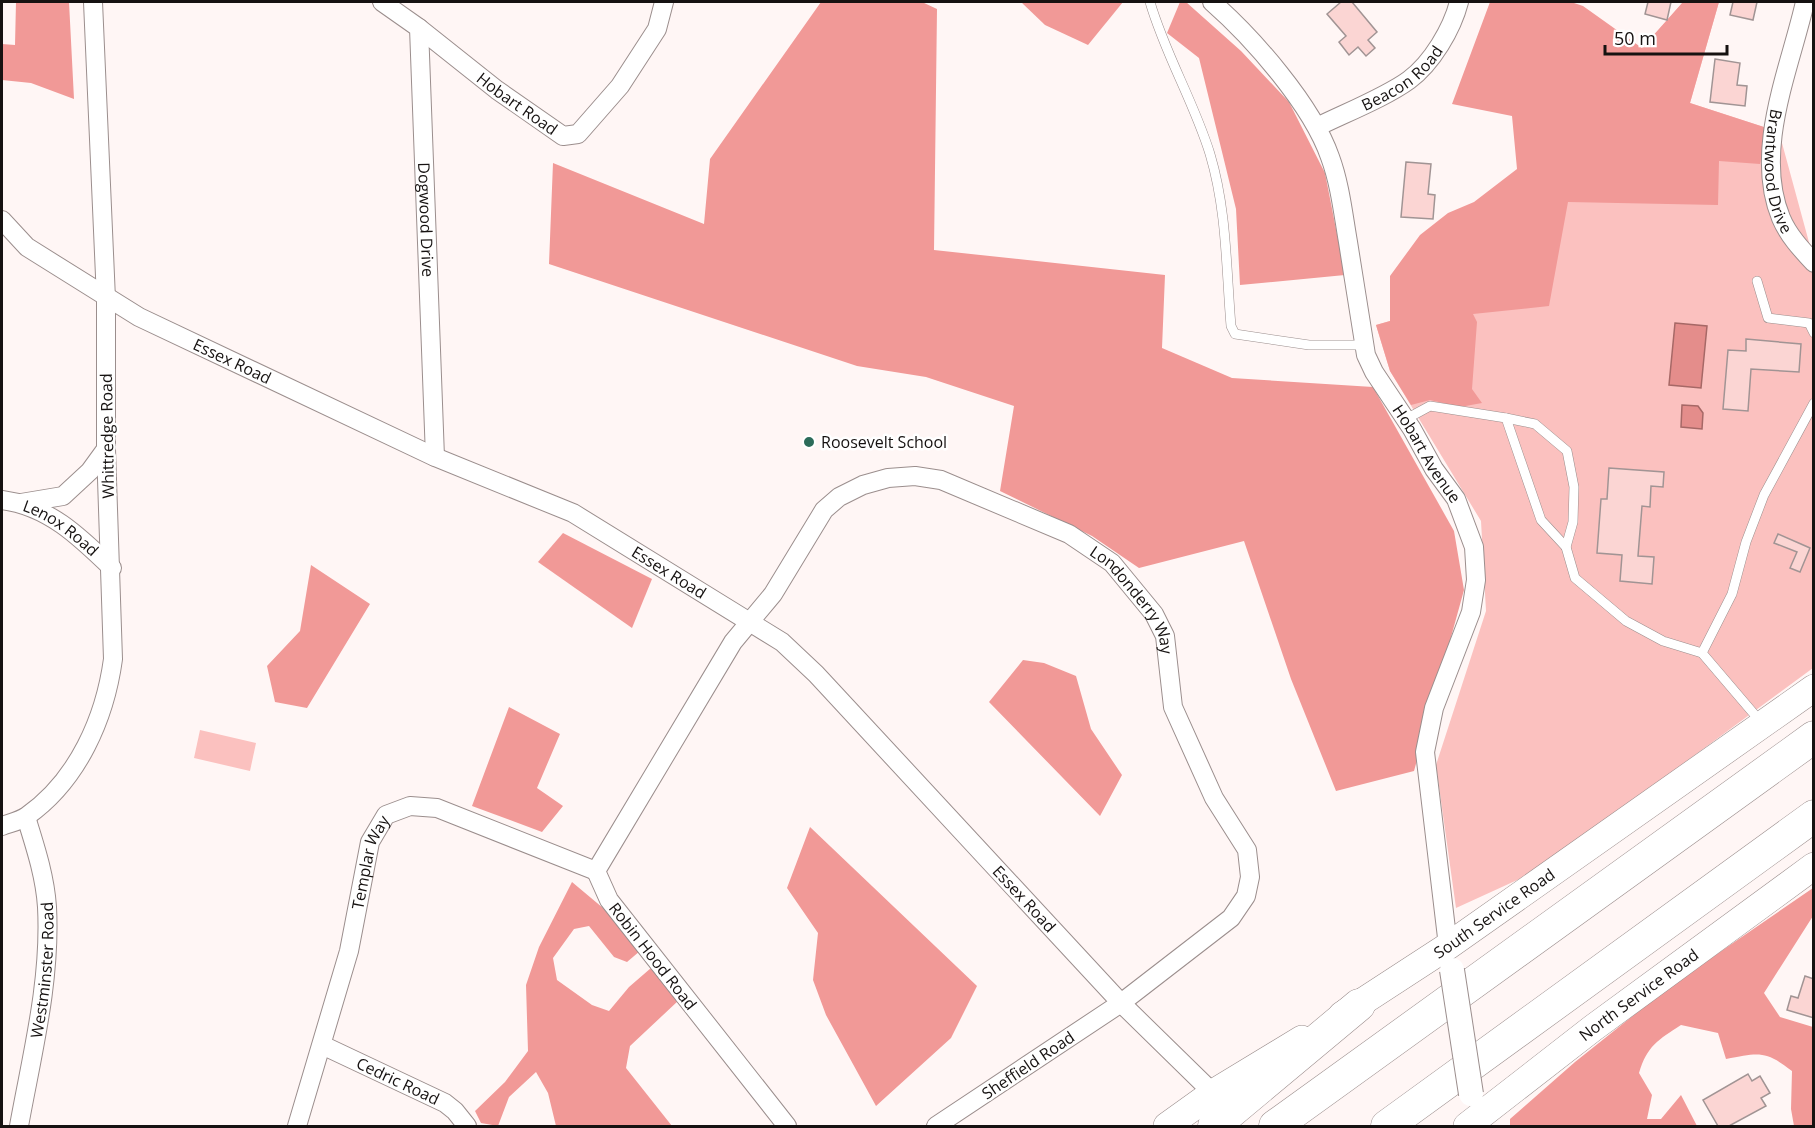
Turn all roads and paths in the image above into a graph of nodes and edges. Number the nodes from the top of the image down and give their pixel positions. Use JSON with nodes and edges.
{"nodes":[{"id":1,"x":93,"y":2,"type":"edge"},
{"id":2,"x":382,"y":2,"type":"edge"},
{"id":3,"x":664,"y":2,"type":"edge"},
{"id":4,"x":1150,"y":2,"type":"edge"},
{"id":5,"x":1212,"y":2,"type":"edge"},
{"id":6,"x":1459,"y":2,"type":"edge"},
{"id":7,"x":1807,"y":13,"type":"edge"},
{"id":8,"x":419,"y":28,"type":"junction"},
{"id":9,"x":1317,"y":127,"type":"junction"},
{"id":10,"x":2,"y":220,"type":"edge"},
{"id":11,"x":1814,"y":263,"type":"edge"},
{"id":12,"x":1757,"y":281,"type":"dead end"},
{"id":13,"x":106,"y":299,"type":"junction"},
{"id":14,"x":1814,"y":333,"type":"edge"},
{"id":15,"x":1364,"y":345,"type":"junction"},
{"id":16,"x":1814,"y":403,"type":"edge"},
{"id":17,"x":1506,"y":418,"type":"junction"},
{"id":18,"x":1406,"y":419,"type":"junction"},
{"id":19,"x":106,"y":449,"type":"junction"},
{"id":20,"x":435,"y":457,"type":"junction"},
{"id":21,"x":2,"y":500,"type":"edge"},
{"id":22,"x":21,"y":503,"type":"junction"},
{"id":23,"x":1566,"y":548,"type":"junction"},
{"id":24,"x":112,"y":568,"type":"junction"},
{"id":25,"x":750,"y":622,"type":"junction"},
{"id":26,"x":1702,"y":653,"type":"junction"},
{"id":27,"x":1814,"y":688,"type":"edge"},
{"id":28,"x":1764,"y":725,"type":"junction"},
{"id":29,"x":1814,"y":737,"type":"edge"},
{"id":30,"x":1814,"y":816,"type":"edge"},
{"id":31,"x":26,"y":817,"type":"junction"},
{"id":32,"x":2,"y":826,"type":"edge"},
{"id":33,"x":1814,"y":866,"type":"edge"},
{"id":34,"x":596,"y":871,"type":"junction"},
{"id":35,"x":1450,"y":958,"type":"junction"},
{"id":36,"x":1121,"y":1003,"type":"junction"},
{"id":37,"x":1359,"y":1005,"type":"junction"},
{"id":38,"x":322,"y":1045,"type":"junction"},
{"id":39,"x":1213,"y":1093,"type":"junction"},
{"id":40,"x":1471,"y":1094,"type":"dead end"},
{"id":41,"x":19,"y":1126,"type":"edge"},
{"id":42,"x":297,"y":1126,"type":"edge"},
{"id":43,"x":466,"y":1126,"type":"edge"},
{"id":44,"x":787,"y":1126,"type":"edge"},
{"id":45,"x":936,"y":1126,"type":"edge"},
{"id":46,"x":1167,"y":1126,"type":"edge"},
{"id":47,"x":1214,"y":1126,"type":"edge"},
{"id":48,"x":1275,"y":1126,"type":"edge"},
{"id":49,"x":1387,"y":1126,"type":"edge"},
{"id":50,"x":1467,"y":1126,"type":"edge"}],
"edges":[{"from":1,"to":13,"type":"street","name":"Whittredge Road"},
{"from":2,"to":8,"type":"street"},
{"from":3,"to":8,"type":"street","name":"Hobart Road"},
{"from":4,"to":15,"type":"lane"},
{"from":5,"to":9,"type":"street","name":"Hobart Avenue"},
{"from":6,"to":9,"type":"street","name":"Beacon Road"},
{"from":7,"to":11,"type":"street","name":"Brantwood Drive"},
{"from":8,"to":20,"type":"street","name":"Dogwood Drive"},
{"from":9,"to":15,"type":"street","name":"Hobart Avenue"},
{"from":10,"to":13,"type":"street","name":"Essex Road"},
{"from":12,"to":14,"type":"lane"},
{"from":13,"to":19,"type":"street","name":"Whittredge Road"},
{"from":13,"to":20,"type":"street","name":"Essex Road"},
{"from":15,"to":18,"type":"street","name":"Hobart Avenue"},
{"from":16,"to":26,"type":"lane"},
{"from":17,"to":18,"type":"lane"},
{"from":17,"to":23,"type":"lane"},
{"from":17,"to":23,"type":"lane"},
{"from":18,"to":35,"type":"street","name":"Hobart Avenue"},
{"from":19,"to":22,"type":"street"},
{"from":19,"to":24,"type":"street","name":"Whittredge Road"},
{"from":20,"to":25,"type":"street","name":"Essex Road"},
{"from":21,"to":22,"type":"street","name":"Lenox Road"},
{"from":22,"to":24,"type":"street","name":"Lenox Road"},
{"from":23,"to":26,"type":"lane"},
{"from":24,"to":31,"type":"street","name":"Whittredge Road"},
{"from":25,"to":34,"type":"street"},
{"from":25,"to":36,"type":"street","name":"Essex Road"},
{"from":25,"to":36,"type":"street","name":"Londonderry Way"},
{"from":26,"to":28,"type":"lane"},
{"from":27,"to":28,"type":"main road","name":"South Service Road"},
{"from":28,"to":35,"type":"main road","name":"South Service Road"},
{"from":29,"to":48,"type":"highway"},
{"from":30,"to":49,"type":"highway"},
{"from":31,"to":32,"type":"street","name":"Whittredge Road"},
{"from":31,"to":41,"type":"street","name":"Westminster Road"},
{"from":33,"to":50,"type":"main road","name":"North Service Road"},
{"from":34,"to":38,"type":"street","name":"Templar Way"},
{"from":34,"to":44,"type":"street","name":"Robin Hood Road"},
{"from":35,"to":37,"type":"main road","name":"South Service Road"},
{"from":35,"to":40,"type":"street","bridge":true},
{"from":36,"to":39,"type":"street","name":"Essex Road"},
{"from":36,"to":45,"type":"street","name":"Sheffield Road"},
{"from":37,"to":39,"type":"main road","name":"South Service Road"},
{"from":37,"to":47,"type":"highway"},
{"from":38,"to":42,"type":"street","name":"Templar Way"},
{"from":38,"to":43,"type":"street","name":"Cedric Road"},
{"from":39,"to":46,"type":"main road","name":"South Service Road"}]}
